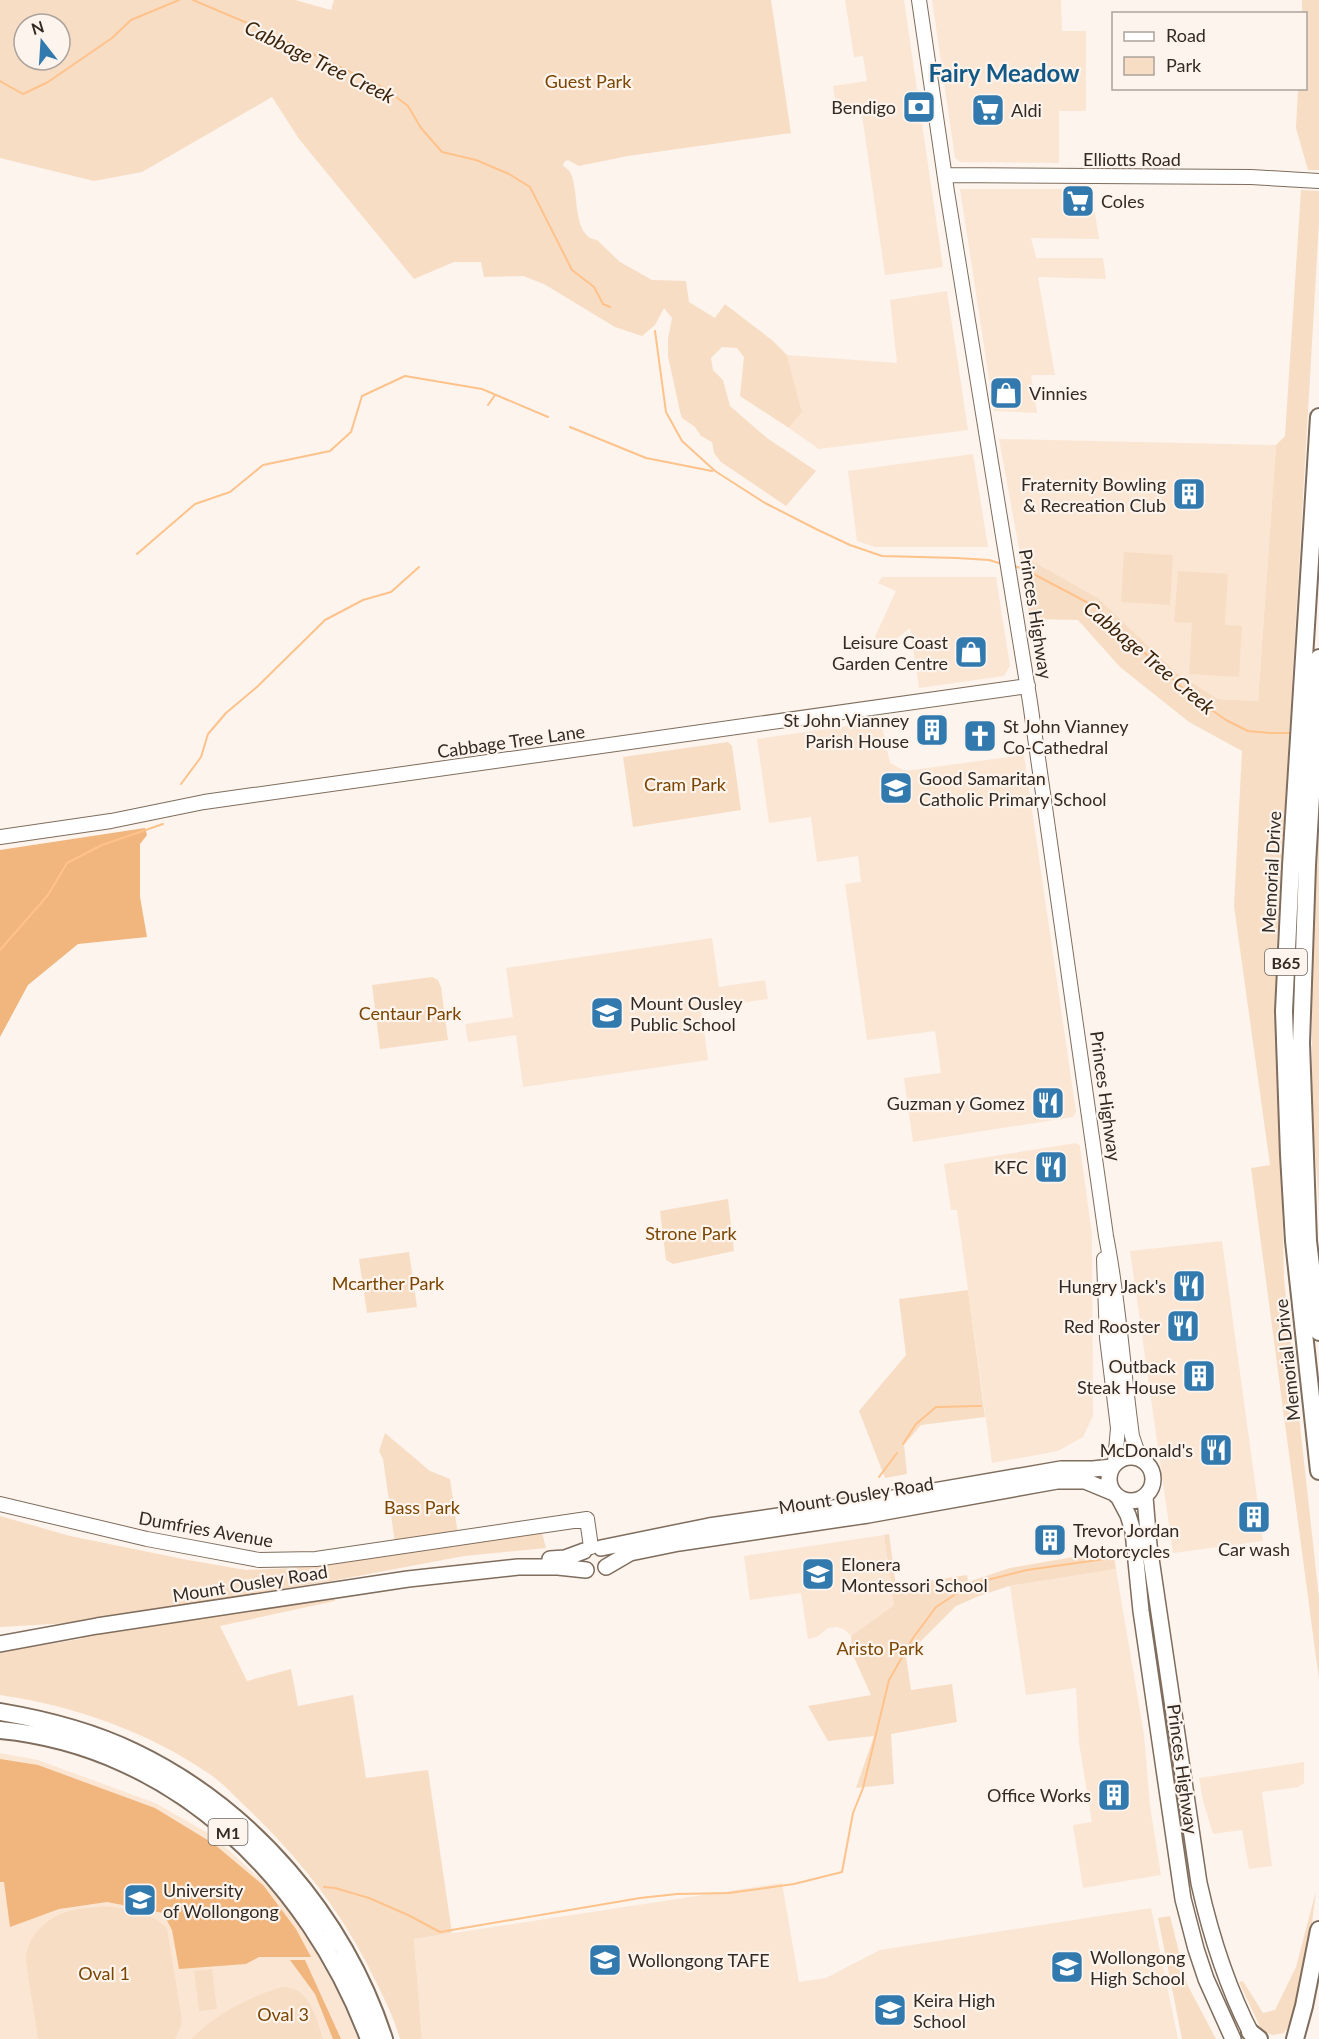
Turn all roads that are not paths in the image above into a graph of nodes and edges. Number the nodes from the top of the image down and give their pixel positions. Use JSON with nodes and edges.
{"nodes":[{"id":1,"x":920,"y":0,"type":"edge"},
{"id":2,"x":945,"y":175,"type":"junction"},
{"id":3,"x":1319,"y":181,"type":"edge"},
{"id":4,"x":1319,"y":417,"type":"edge"},
{"id":5,"x":1319,"y":658,"type":"edge"},
{"id":6,"x":1028,"y":686,"type":"junction"},
{"id":7,"x":1309,"y":693,"type":"junction"},
{"id":8,"x":1304,"y":769,"type":"junction"},
{"id":9,"x":0,"y":837,"type":"edge"},
{"id":10,"x":1106,"y":1236,"type":"junction"},
{"id":11,"x":1319,"y":1332,"type":"edge"},
{"id":12,"x":1145,"y":1461,"type":"junction"},
{"id":13,"x":1114,"y":1464,"type":"junction"},
{"id":14,"x":1319,"y":1471,"type":"edge"},
{"id":15,"x":1117,"y":1496,"type":"junction"},
{"id":16,"x":1145,"y":1497,"type":"junction"},
{"id":17,"x":0,"y":1504,"type":"edge"},
{"id":18,"x":592,"y":1548,"type":"junction"},
{"id":19,"x":606,"y":1567,"type":"junction"},
{"id":20,"x":586,"y":1570,"type":"junction"},
{"id":21,"x":408,"y":1579,"type":"junction"},
{"id":22,"x":97,"y":1626,"type":"junction"},
{"id":23,"x":0,"y":1633,"type":"edge"},
{"id":24,"x":0,"y":1644,"type":"edge"},
{"id":25,"x":0,"y":1704,"type":"edge"},
{"id":26,"x":0,"y":1712,"type":"edge"},
{"id":27,"x":0,"y":1730,"type":"edge"},
{"id":28,"x":82,"y":1731,"type":"junction"},
{"id":29,"x":1167,"y":1793,"type":"junction"},
{"id":30,"x":1186,"y":1796,"type":"junction"},
{"id":31,"x":1319,"y":1930,"type":"edge"},
{"id":32,"x":1254,"y":2037,"type":"edge"},
{"id":33,"x":369,"y":2039,"type":"edge"},
{"id":34,"x":384,"y":2039,"type":"edge"},
{"id":35,"x":1233,"y":2039,"type":"edge"},
{"id":36,"x":1294,"y":2039,"type":"edge"}],
"edges":[{"from":1,"to":2,"type":"main road","name":"Princes Highway"},
{"from":2,"to":3,"type":"main road","name":"Elliotts Road"},
{"from":2,"to":6,"type":"main road","name":"Princes Highway"},
{"from":4,"to":7,"type":"highway","name":"Memorial Drive","number":"B65"},
{"from":5,"to":7,"type":"highway","name":"Memorial Drive","number":"B65"},
{"from":6,"to":9,"type":"main road","name":"Cabbage Tree Lane"},
{"from":6,"to":10,"type":"main road","name":"Princes Highway"},
{"from":7,"to":8,"type":"highway","name":"Memorial Drive","number":"B65"},
{"from":8,"to":11,"type":"highway","name":"Memorial Drive","number":"B65"},
{"from":8,"to":14,"type":"highway","name":"Memorial Drive","number":"B65"},
{"from":10,"to":12,"type":"main road","name":"Princes Highway"},
{"from":10,"to":13,"type":"main road","name":"Princes Highway"},
{"from":12,"to":13,"type":"main road"},
{"from":12,"to":16,"type":"main road"},
{"from":13,"to":15,"type":"main road"},
{"from":13,"to":18,"type":"main road","name":"Mount Ousley Road"},
{"from":15,"to":16,"type":"main road"},
{"from":15,"to":19,"type":"main road","name":"Mount Ousley Road"},
{"from":15,"to":29,"type":"main road","name":"Princes Highway"},
{"from":16,"to":30,"type":"main road","name":"Princes Highway"},
{"from":17,"to":18,"type":"main road","name":"Dumfries Avenue"},
{"from":18,"to":19,"type":"main road"},
{"from":18,"to":20,"type":"main road"},
{"from":18,"to":21,"type":"main road","name":"Mount Ousley Road"},
{"from":19,"to":20,"type":"main road"},
{"from":20,"to":21,"type":"main road","name":"Mount Ousley Road"},
{"from":21,"to":22,"type":"main road","name":"Mount Ousley Road"},
{"from":22,"to":23,"type":"main road","name":"Mount Ousley Road"},
{"from":22,"to":24,"type":"main road","name":"Mount Ousley Road"},
{"from":25,"to":28,"type":"highway"},
{"from":26,"to":28,"type":"highway","number":"M1"},
{"from":27,"to":33,"type":"highway","number":"M1"},
{"from":28,"to":34,"type":"highway","number":"M1"},
{"from":29,"to":30,"type":"main road"},
{"from":29,"to":35,"type":"main road","name":"Princes Highway"},
{"from":30,"to":32,"type":"main road","name":"Princes Highway"},
{"from":31,"to":36,"type":"highway"}]}
